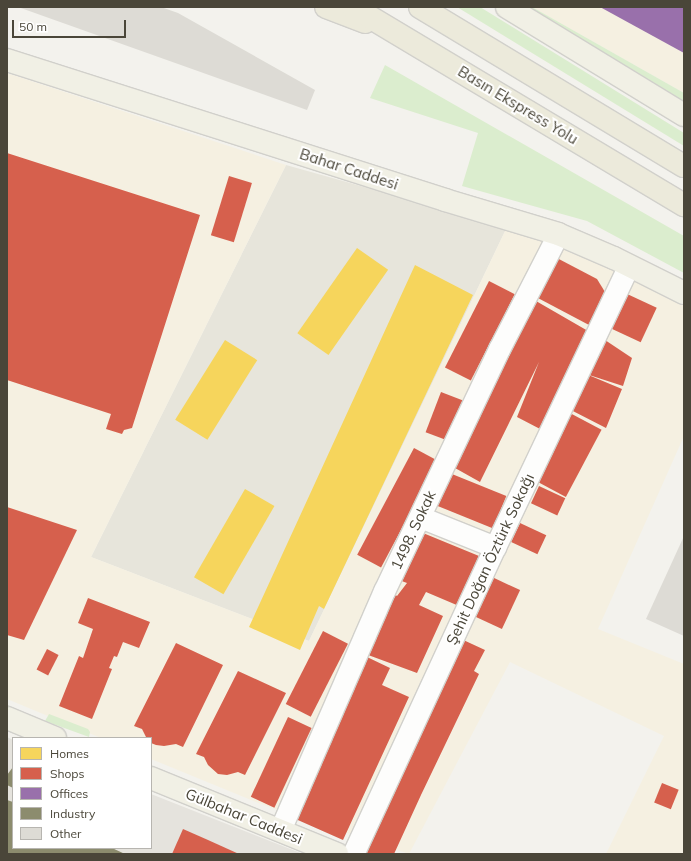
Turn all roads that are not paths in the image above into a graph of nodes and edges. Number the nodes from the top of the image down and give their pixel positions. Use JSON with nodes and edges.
{"nodes":[{"id":1,"x":326,"y":7,"type":"edge"},
{"id":2,"x":352,"y":7,"type":"edge"},
{"id":3,"x":420,"y":7,"type":"edge"},
{"id":4,"x":507,"y":7,"type":"edge"},
{"id":5,"x":393,"y":30,"type":"junction"},
{"id":6,"x":7,"y":60,"type":"edge"},
{"id":7,"x":684,"y":115,"type":"edge"},
{"id":8,"x":684,"y":166,"type":"edge"},
{"id":9,"x":684,"y":205,"type":"edge"},
{"id":10,"x":558,"y":234,"type":"junction"},
{"id":11,"x":629,"y":265,"type":"junction"},
{"id":12,"x":684,"y":293,"type":"edge"},
{"id":13,"x":420,"y":517,"type":"junction"},
{"id":14,"x":495,"y":547,"type":"junction"},
{"id":15,"x":7,"y":718,"type":"edge"},
{"id":16,"x":53,"y":737,"type":"edge"},
{"id":17,"x":152,"y":778,"type":"edge"},
{"id":18,"x":280,"y":830,"type":"junction"},
{"id":19,"x":337,"y":854,"type":"edge"},
{"id":20,"x":353,"y":854,"type":"edge"}],
"edges":[{"from":1,"to":5,"type":"highway"},
{"from":2,"to":5,"type":"highway","name":"Basın Ekspress Yolu"},
{"from":3,"to":8,"type":"highway"},
{"from":4,"to":7,"type":"main road"},
{"from":5,"to":9,"type":"highway","name":"Basın Ekspress Yolu"},
{"from":6,"to":10,"type":"main road","name":"Bahar Caddesi"},
{"from":10,"to":11,"type":"main road","name":"Bahar Caddesi"},
{"from":10,"to":13,"type":"street","name":"1498. Sokak"},
{"from":11,"to":12,"type":"main road","name":"Bahar Caddesi"},
{"from":11,"to":14,"type":"street","name":"Şehit Doğan Öztürk Sokağı"},
{"from":13,"to":14,"type":"street"},
{"from":13,"to":18,"type":"street","name":"1498. Sokak"},
{"from":14,"to":20,"type":"street","name":"Şehit Doğan Öztürk Sokağı"},
{"from":15,"to":16,"type":"main road"},
{"from":17,"to":18,"type":"main road","name":"Gülbahar Caddesi"},
{"from":18,"to":19,"type":"main road","name":"Gülbahar Caddesi"}]}
